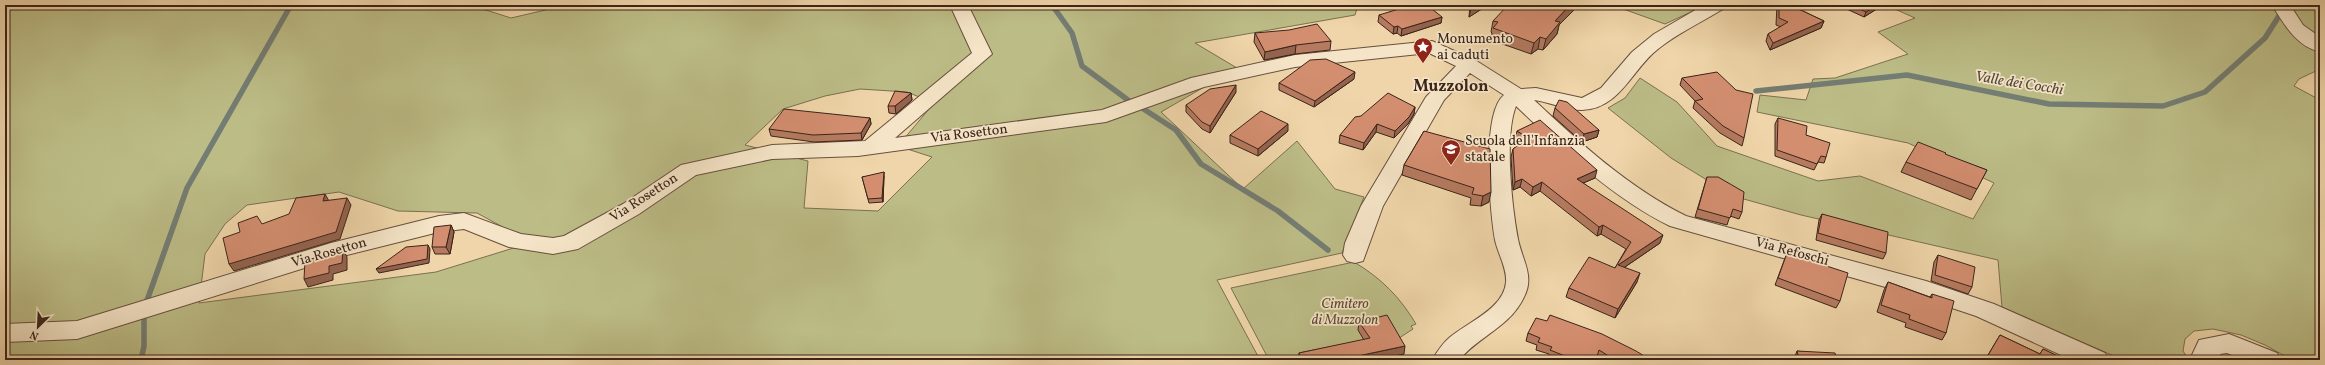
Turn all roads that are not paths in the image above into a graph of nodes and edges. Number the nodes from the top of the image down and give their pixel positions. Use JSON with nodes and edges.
{"nodes":[{"id":1,"x":959,"y":5,"type":"edge"},
{"id":2,"x":1717,"y":5,"type":"edge"},
{"id":3,"x":2285,"y":12,"type":"edge"},
{"id":4,"x":2320,"y":46,"type":"edge"},
{"id":5,"x":1468,"y":64,"type":"junction"},
{"id":6,"x":1522,"y":95,"type":"junction"},
{"id":7,"x":874,"y":145,"type":"junction"},
{"id":8,"x":1355,"y":255,"type":"dead end"},
{"id":9,"x":5,"y":333,"type":"edge"},
{"id":10,"x":1444,"y":360,"type":"edge"},
{"id":11,"x":2096,"y":360,"type":"edge"},
{"id":12,"x":2211,"y":360,"type":"edge"},
{"id":13,"x":2268,"y":360,"type":"edge"}],
"edges":[{"from":1,"to":7,"type":"street"},
{"from":2,"to":6,"type":"street"},
{"from":3,"to":4,"type":"street"},
{"from":5,"to":6,"type":"street","name":"Via Refoschi"},
{"from":5,"to":7,"type":"street","name":"Via Rosetton"},
{"from":5,"to":8,"type":"street"},
{"from":6,"to":10,"type":"street"},
{"from":6,"to":11,"type":"street","name":"Via Refoschi"},
{"from":7,"to":9,"type":"street","name":"Via Rosetton"},
{"from":12,"to":13,"type":"street"}]}
